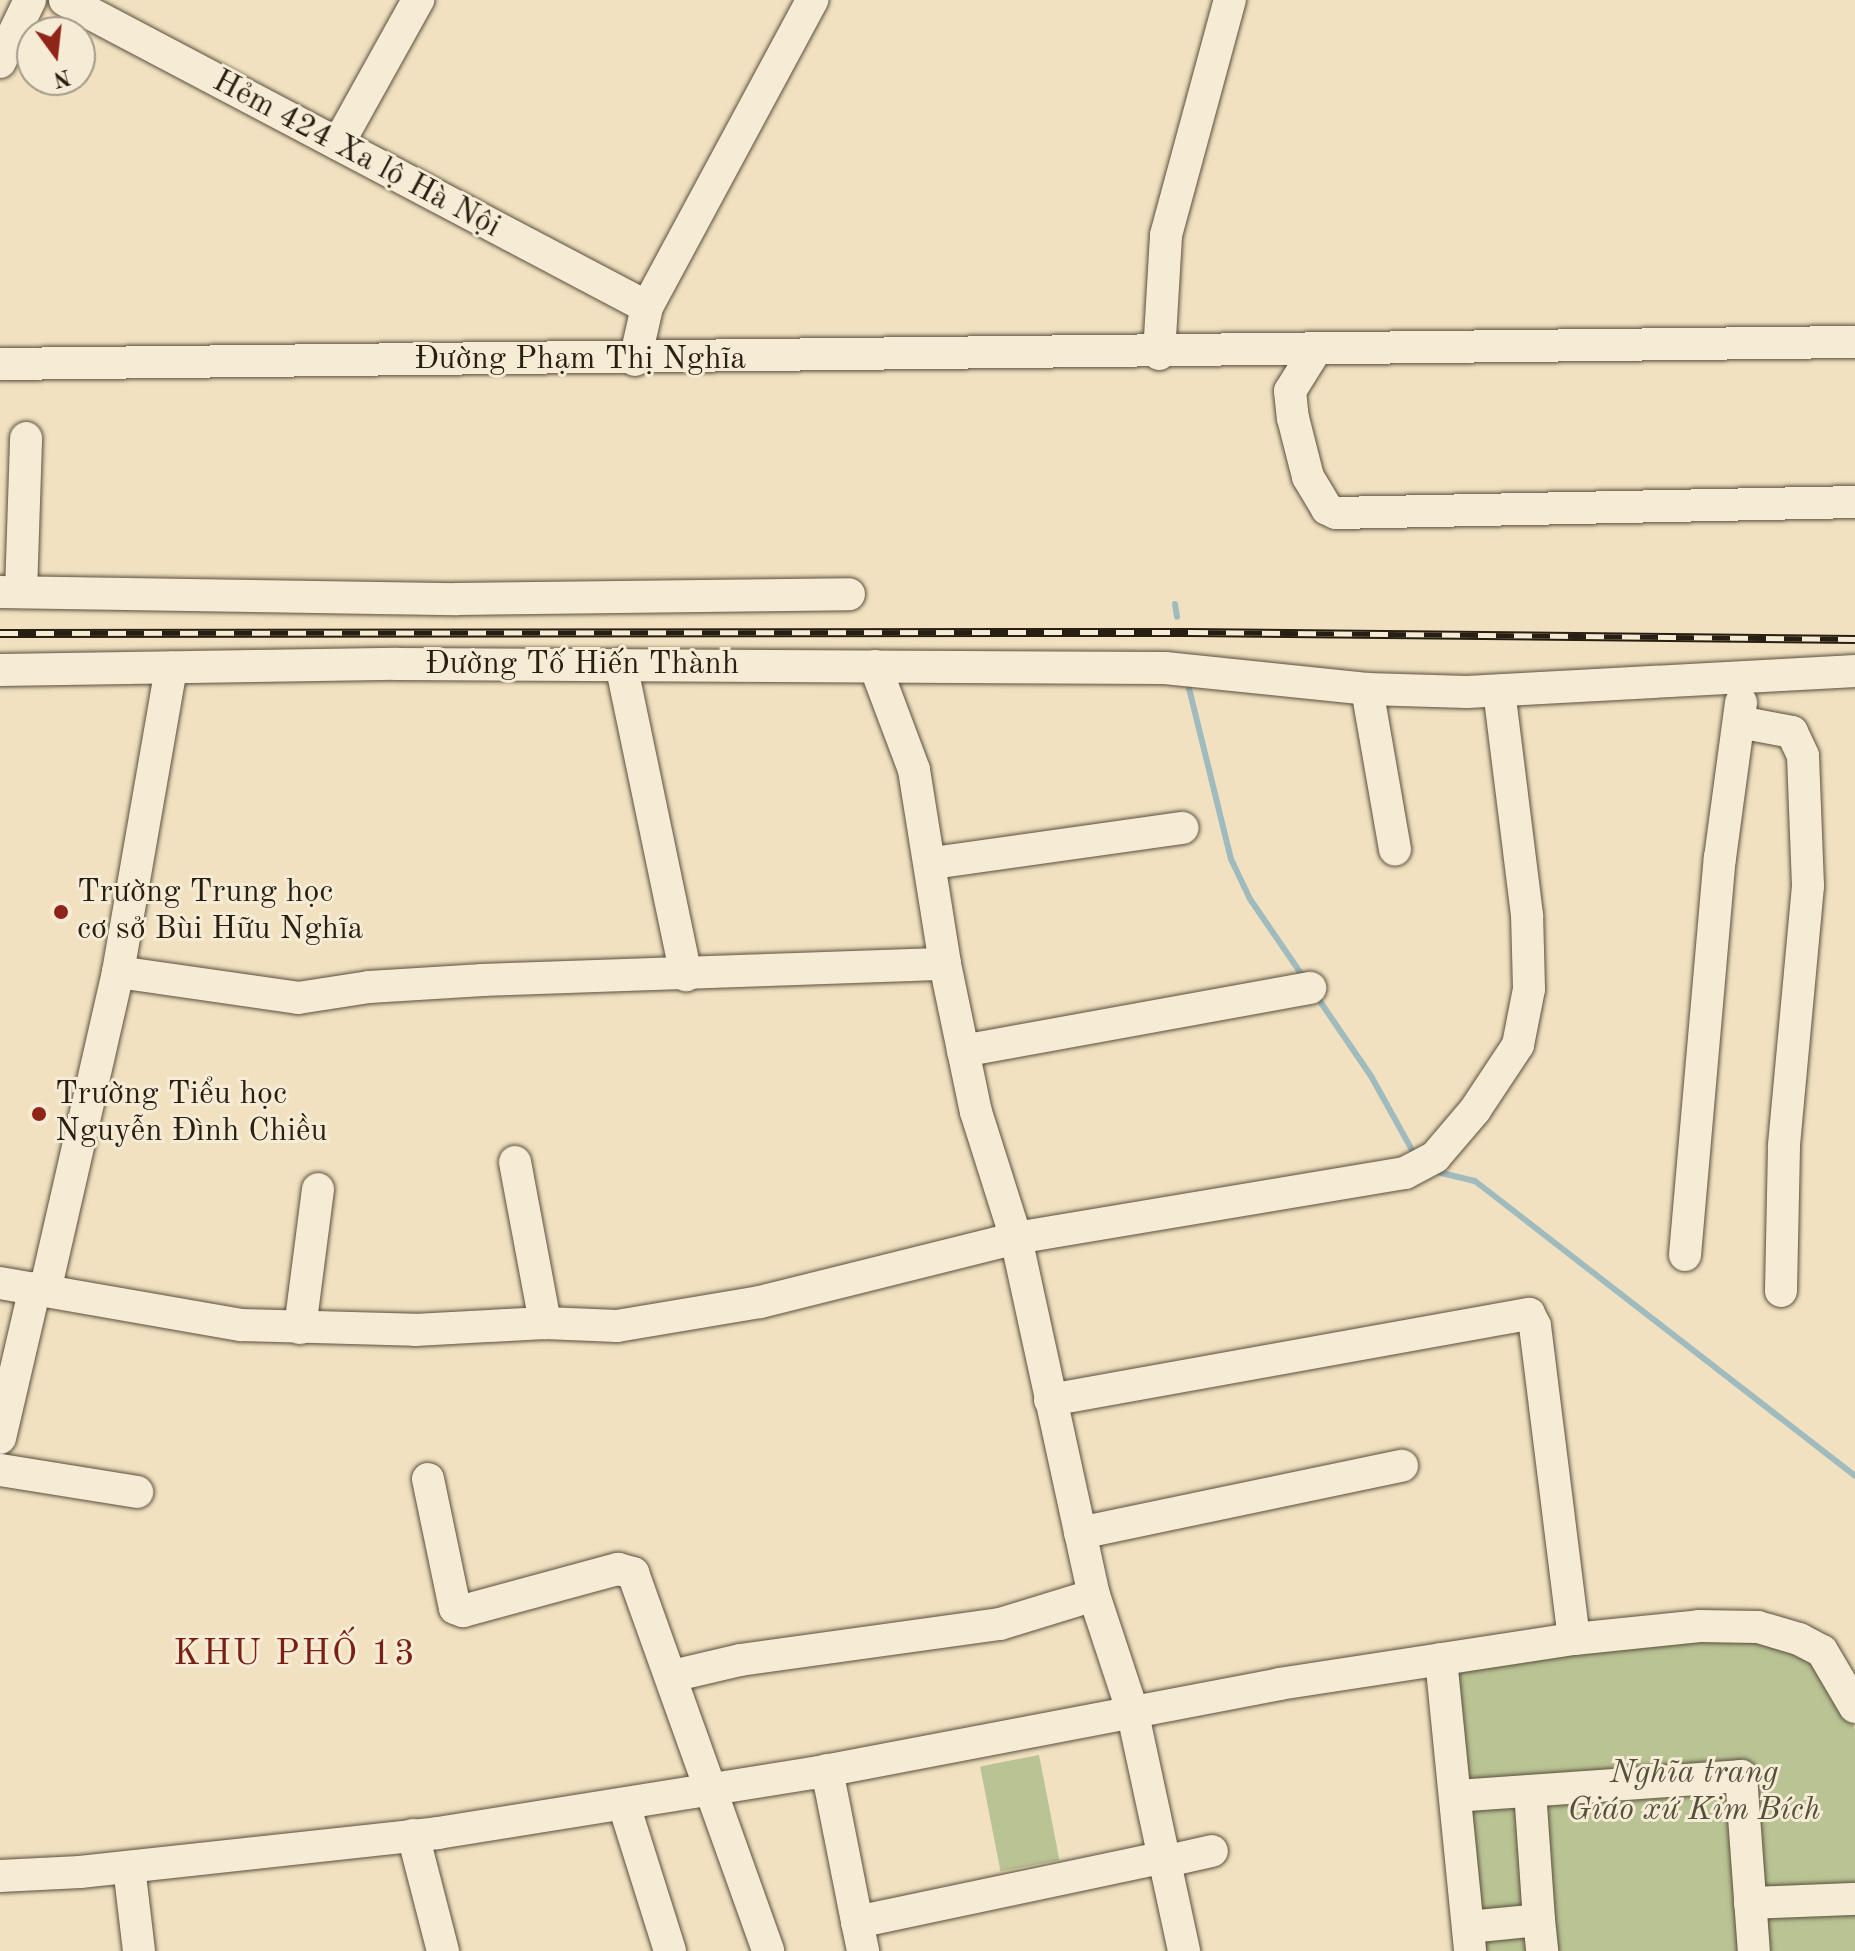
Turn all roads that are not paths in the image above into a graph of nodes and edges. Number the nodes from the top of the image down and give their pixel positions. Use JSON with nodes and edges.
{"nodes":[{"id":1,"x":30,"y":0,"type":"edge"},
{"id":2,"x":65,"y":0,"type":"edge"},
{"id":3,"x":418,"y":0,"type":"edge"},
{"id":4,"x":812,"y":0,"type":"edge"},
{"id":5,"x":1230,"y":0,"type":"edge"},
{"id":6,"x":0,"y":62,"type":"edge"},
{"id":7,"x":338,"y":144,"type":"junction"},
{"id":8,"x":647,"y":307,"type":"junction"},
{"id":9,"x":1855,"y":342,"type":"edge"},
{"id":10,"x":1315,"y":351,"type":"junction"},
{"id":11,"x":1159,"y":354,"type":"junction"},
{"id":12,"x":635,"y":360,"type":"junction"},
{"id":13,"x":0,"y":364,"type":"edge"},
{"id":14,"x":26,"y":438,"type":"dead end"},
{"id":15,"x":1855,"y":502,"type":"edge"},
{"id":16,"x":10,"y":592,"type":"edge"},
{"id":17,"x":849,"y":594,"type":"dead end"},
{"id":18,"x":621,"y":664,"type":"junction"},
{"id":19,"x":875,"y":666,"type":"junction"},
{"id":20,"x":171,"y":668,"type":"junction"},
{"id":21,"x":0,"y":670,"type":"edge"},
{"id":22,"x":1855,"y":671,"type":"edge"},
{"id":23,"x":1744,"y":677,"type":"junction"},
{"id":24,"x":1367,"y":689,"type":"junction"},
{"id":25,"x":1499,"y":691,"type":"junction"},
{"id":26,"x":1739,"y":722,"type":"junction"},
{"id":27,"x":1183,"y":828,"type":"dead end"},
{"id":28,"x":1395,"y":850,"type":"dead end"},
{"id":29,"x":933,"y":863,"type":"junction"},
{"id":30,"x":945,"y":964,"type":"junction"},
{"id":31,"x":118,"y":972,"type":"junction"},
{"id":32,"x":686,"y":975,"type":"junction"},
{"id":33,"x":1310,"y":988,"type":"dead end"},
{"id":34,"x":963,"y":1051,"type":"junction"},
{"id":35,"x":515,"y":1162,"type":"dead end"},
{"id":36,"x":318,"y":1189,"type":"dead end"},
{"id":37,"x":1016,"y":1238,"type":"junction"},
{"id":38,"x":1685,"y":1255,"type":"dead end"},
{"id":39,"x":0,"y":1283,"type":"edge"},
{"id":40,"x":40,"y":1289,"type":"junction"},
{"id":41,"x":1781,"y":1291,"type":"dead end"},
{"id":42,"x":545,"y":1323,"type":"junction"},
{"id":43,"x":300,"y":1328,"type":"junction"},
{"id":44,"x":1050,"y":1400,"type":"junction"},
{"id":45,"x":0,"y":1438,"type":"edge"},
{"id":46,"x":1402,"y":1466,"type":"dead end"},
{"id":47,"x":0,"y":1470,"type":"edge"},
{"id":48,"x":428,"y":1479,"type":"dead end"},
{"id":49,"x":137,"y":1492,"type":"dead end"},
{"id":50,"x":1080,"y":1533,"type":"junction"},
{"id":51,"x":1094,"y":1595,"type":"junction"},
{"id":52,"x":1574,"y":1639,"type":"junction"},
{"id":53,"x":1441,"y":1659,"type":"junction"},
{"id":54,"x":672,"y":1676,"type":"junction"},
{"id":55,"x":1855,"y":1707,"type":"edge"},
{"id":56,"x":1132,"y":1710,"type":"junction"},
{"id":57,"x":827,"y":1770,"type":"junction"},
{"id":58,"x":709,"y":1791,"type":"junction"},
{"id":59,"x":1530,"y":1791,"type":"junction"},
{"id":60,"x":1455,"y":1796,"type":"junction"},
{"id":61,"x":624,"y":1805,"type":"junction"},
{"id":62,"x":413,"y":1835,"type":"junction"},
{"id":63,"x":1212,"y":1851,"type":"dead end"},
{"id":64,"x":1162,"y":1860,"type":"junction"},
{"id":65,"x":129,"y":1867,"type":"junction"},
{"id":66,"x":0,"y":1876,"type":"edge"},
{"id":67,"x":1855,"y":1899,"type":"edge"},
{"id":68,"x":1750,"y":1903,"type":"junction"},
{"id":69,"x":860,"y":1936,"type":"edge"},
{"id":70,"x":1541,"y":1936,"type":"edge"},
{"id":71,"x":1469,"y":1939,"type":"edge"},
{"id":72,"x":139,"y":1951,"type":"edge"},
{"id":73,"x":443,"y":1951,"type":"edge"},
{"id":74,"x":670,"y":1951,"type":"edge"},
{"id":75,"x":768,"y":1951,"type":"edge"},
{"id":76,"x":1184,"y":1951,"type":"edge"},
{"id":77,"x":1754,"y":1951,"type":"edge"}],
"edges":[{"from":1,"to":6,"type":"street"},
{"from":2,"to":7,"type":"street","name":"Hẻm 424 Xa lộ Hà Nội"},
{"from":3,"to":7,"type":"street"},
{"from":4,"to":8,"type":"street"},
{"from":5,"to":11,"type":"street"},
{"from":7,"to":8,"type":"street","name":"Hẻm 424 Xa lộ Hà Nội"},
{"from":8,"to":12,"type":"street"},
{"from":9,"to":10,"type":"street","name":"Đường Phạm Thị Nghĩa"},
{"from":10,"to":11,"type":"street","name":"Đường Phạm Thị Nghĩa"},
{"from":10,"to":15,"type":"street"},
{"from":11,"to":12,"type":"street","name":"Đường Phạm Thị Nghĩa"},
{"from":12,"to":13,"type":"street","name":"Đường Phạm Thị Nghĩa"},
{"from":14,"to":16,"type":"street"},
{"from":16,"to":17,"type":"street"},
{"from":18,"to":19,"type":"street","name":"Đường Tố Hiến Thành"},
{"from":18,"to":20,"type":"street","name":"Đường Tố Hiến Thành"},
{"from":18,"to":32,"type":"street"},
{"from":19,"to":24,"type":"street","name":"Đường Tố Hiến Thành"},
{"from":19,"to":29,"type":"street"},
{"from":20,"to":21,"type":"street","name":"Đường Tố Hiến Thành"},
{"from":20,"to":31,"type":"street"},
{"from":22,"to":23,"type":"street","name":"Đường Tố Hiến Thành"},
{"from":23,"to":25,"type":"street","name":"Đường Tố Hiến Thành"},
{"from":23,"to":26,"type":"street"},
{"from":24,"to":25,"type":"street","name":"Đường Tố Hiến Thành"},
{"from":24,"to":28,"type":"street"},
{"from":25,"to":37,"type":"street"},
{"from":26,"to":38,"type":"street"},
{"from":26,"to":41,"type":"street"},
{"from":27,"to":29,"type":"street"},
{"from":29,"to":30,"type":"street"},
{"from":30,"to":32,"type":"street"},
{"from":30,"to":34,"type":"street"},
{"from":31,"to":32,"type":"street"},
{"from":31,"to":40,"type":"street"},
{"from":33,"to":34,"type":"street"},
{"from":34,"to":37,"type":"street"},
{"from":35,"to":42,"type":"street"},
{"from":36,"to":43,"type":"street"},
{"from":37,"to":42,"type":"street"},
{"from":37,"to":44,"type":"street"},
{"from":39,"to":40,"type":"street"},
{"from":40,"to":43,"type":"street"},
{"from":40,"to":45,"type":"street"},
{"from":42,"to":43,"type":"street"},
{"from":44,"to":50,"type":"street"},
{"from":44,"to":52,"type":"street"},
{"from":46,"to":50,"type":"street"},
{"from":47,"to":49,"type":"street"},
{"from":48,"to":54,"type":"street"},
{"from":50,"to":51,"type":"street"},
{"from":51,"to":54,"type":"street"},
{"from":51,"to":56,"type":"street"},
{"from":52,"to":53,"type":"street"},
{"from":52,"to":55,"type":"street"},
{"from":53,"to":56,"type":"street"},
{"from":53,"to":60,"type":"street"},
{"from":54,"to":58,"type":"street"},
{"from":56,"to":57,"type":"street"},
{"from":56,"to":64,"type":"street"},
{"from":57,"to":58,"type":"street"},
{"from":57,"to":69,"type":"street"},
{"from":58,"to":61,"type":"street"},
{"from":58,"to":75,"type":"street"},
{"from":59,"to":60,"type":"street"},
{"from":59,"to":68,"type":"street"},
{"from":59,"to":70,"type":"street"},
{"from":60,"to":71,"type":"street"},
{"from":61,"to":62,"type":"street"},
{"from":61,"to":74,"type":"street"},
{"from":62,"to":65,"type":"street"},
{"from":62,"to":73,"type":"street"},
{"from":63,"to":64,"type":"street"},
{"from":64,"to":69,"type":"street"},
{"from":64,"to":76,"type":"street"},
{"from":65,"to":66,"type":"street"},
{"from":65,"to":72,"type":"street"},
{"from":67,"to":68,"type":"street"},
{"from":68,"to":77,"type":"street"},
{"from":70,"to":71,"type":"street"}]}
